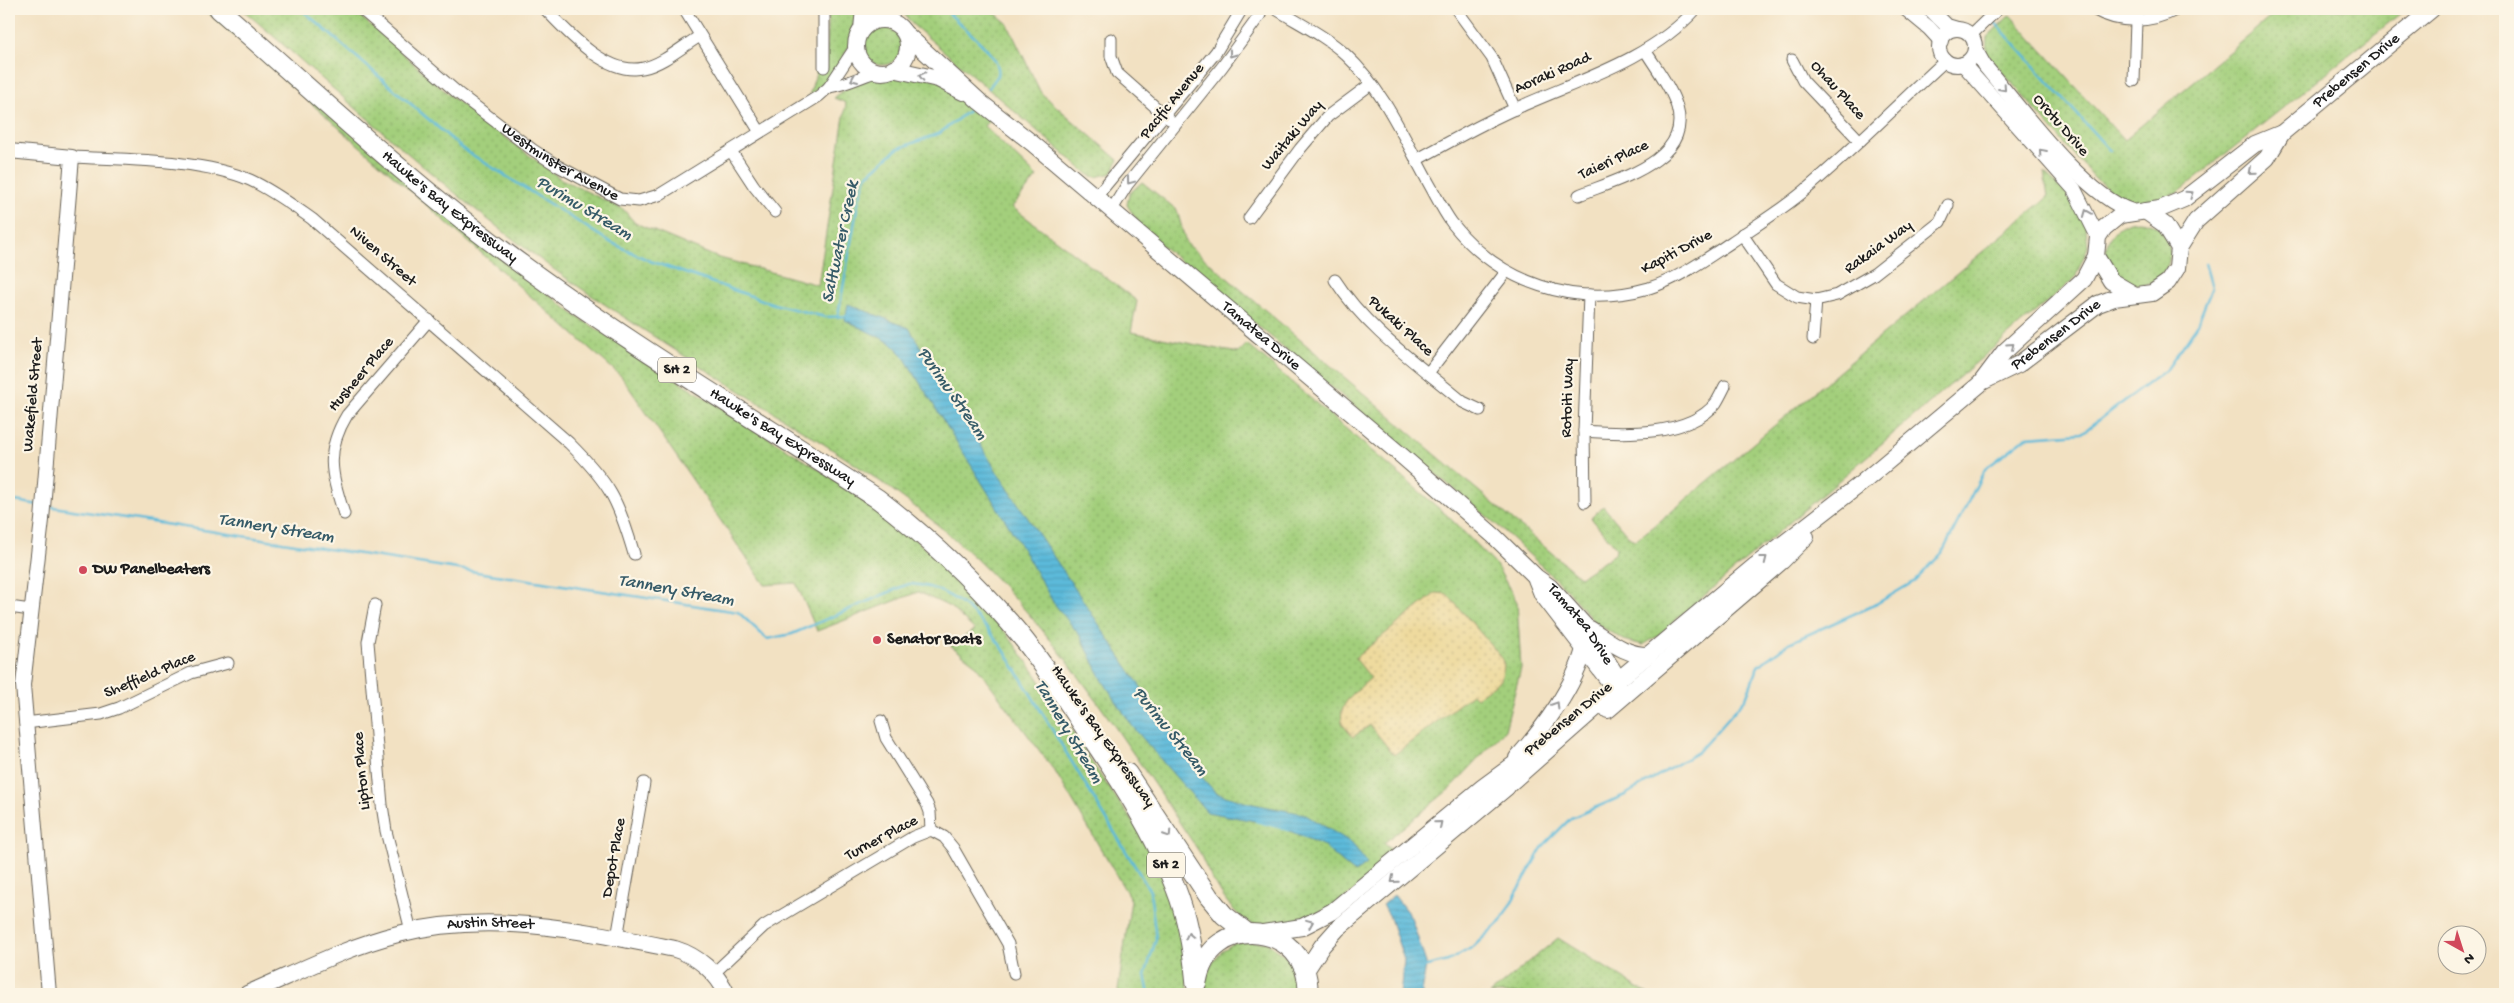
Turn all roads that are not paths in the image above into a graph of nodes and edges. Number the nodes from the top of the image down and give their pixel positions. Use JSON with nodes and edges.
{"nodes":[{"id":1,"x":219,"y":9,"type":"edge"},
{"id":2,"x":230,"y":9,"type":"edge"},
{"id":3,"x":361,"y":9,"type":"edge"},
{"id":4,"x":545,"y":9,"type":"edge"},
{"id":5,"x":684,"y":9,"type":"edge"},
{"id":6,"x":824,"y":9,"type":"edge"},
{"id":7,"x":864,"y":9,"type":"edge"},
{"id":8,"x":1244,"y":9,"type":"edge"},
{"id":9,"x":1276,"y":9,"type":"edge"},
{"id":10,"x":1456,"y":9,"type":"edge"},
{"id":11,"x":1696,"y":9,"type":"edge"},
{"id":12,"x":1906,"y":9,"type":"edge"},
{"id":13,"x":1930,"y":9,"type":"edge"},
{"id":14,"x":1998,"y":9,"type":"edge"},
{"id":15,"x":2093,"y":9,"type":"edge"},
{"id":16,"x":2178,"y":9,"type":"edge"},
{"id":17,"x":2432,"y":9,"type":"edge"},
{"id":18,"x":1265,"y":12,"type":"edge"},
{"id":19,"x":890,"y":15,"type":"edge"},
{"id":20,"x":2136,"y":21,"type":"junction"},
{"id":21,"x":862,"y":29,"type":"junction"},
{"id":22,"x":1957,"y":29,"type":"junction"},
{"id":23,"x":906,"y":34,"type":"junction"},
{"id":24,"x":700,"y":36,"type":"junction"},
{"id":25,"x":1111,"y":39,"type":"dead end"},
{"id":26,"x":1941,"y":41,"type":"junction"},
{"id":27,"x":1973,"y":42,"type":"junction"},
{"id":28,"x":856,"y":46,"type":"junction"},
{"id":29,"x":1645,"y":50,"type":"junction"},
{"id":30,"x":1792,"y":60,"type":"dead end"},
{"id":31,"x":1946,"y":60,"type":"junction"},
{"id":32,"x":1963,"y":64,"type":"junction"},
{"id":33,"x":824,"y":67,"type":"dead end"},
{"id":34,"x":886,"y":70,"type":"junction"},
{"id":35,"x":2134,"y":80,"type":"dead end"},
{"id":36,"x":1371,"y":84,"type":"junction"},
{"id":37,"x":829,"y":87,"type":"junction"},
{"id":38,"x":980,"y":102,"type":"junction"},
{"id":39,"x":1515,"y":109,"type":"junction"},
{"id":40,"x":1165,"y":115,"type":"junction"},
{"id":41,"x":1175,"y":124,"type":"junction"},
{"id":42,"x":760,"y":132,"type":"junction"},
{"id":43,"x":2282,"y":133,"type":"junction"},
{"id":44,"x":1860,"y":141,"type":"junction"},
{"id":45,"x":9,"y":151,"type":"edge"},
{"id":46,"x":731,"y":151,"type":"junction"},
{"id":47,"x":72,"y":157,"type":"junction"},
{"id":48,"x":1416,"y":160,"type":"junction"},
{"id":49,"x":1579,"y":195,"type":"dead end"},
{"id":50,"x":1095,"y":198,"type":"junction"},
{"id":51,"x":1948,"y":205,"type":"dead end"},
{"id":52,"x":1111,"y":211,"type":"junction"},
{"id":53,"x":2138,"y":211,"type":"junction"},
{"id":54,"x":775,"y":212,"type":"dead end"},
{"id":55,"x":1249,"y":218,"type":"dead end"},
{"id":56,"x":1742,"y":234,"type":"junction"},
{"id":57,"x":2098,"y":237,"type":"junction"},
{"id":58,"x":2179,"y":248,"type":"junction"},
{"id":59,"x":2096,"y":256,"type":"junction"},
{"id":60,"x":1506,"y":272,"type":"junction"},
{"id":61,"x":1335,"y":280,"type":"dead end"},
{"id":62,"x":1590,"y":295,"type":"junction"},
{"id":63,"x":2135,"y":295,"type":"junction"},
{"id":64,"x":1816,"y":300,"type":"junction"},
{"id":65,"x":429,"y":320,"type":"junction"},
{"id":66,"x":1813,"y":339,"type":"dead end"},
{"id":67,"x":1428,"y":373,"type":"junction"},
{"id":68,"x":1980,"y":384,"type":"junction"},
{"id":69,"x":1725,"y":386,"type":"dead end"},
{"id":70,"x":1480,"y":410,"type":"dead end"},
{"id":71,"x":1584,"y":431,"type":"junction"},
{"id":72,"x":1863,"y":482,"type":"junction"},
{"id":73,"x":1585,"y":502,"type":"dead end"},
{"id":74,"x":344,"y":514,"type":"dead end"},
{"id":75,"x":634,"y":554,"type":"dead end"},
{"id":76,"x":1782,"y":561,"type":"junction"},
{"id":77,"x":1536,"y":577,"type":"junction"},
{"id":78,"x":374,"y":605,"type":"dead end"},
{"id":79,"x":9,"y":607,"type":"edge"},
{"id":80,"x":31,"y":610,"type":"junction"},
{"id":81,"x":1586,"y":626,"type":"junction"},
{"id":82,"x":1584,"y":649,"type":"junction"},
{"id":83,"x":1649,"y":655,"type":"junction"},
{"id":84,"x":228,"y":663,"type":"dead end"},
{"id":85,"x":1617,"y":682,"type":"junction"},
{"id":86,"x":881,"y":721,"type":"dead end"},
{"id":87,"x":25,"y":723,"type":"junction"},
{"id":88,"x":1506,"y":772,"type":"junction"},
{"id":89,"x":644,"y":783,"type":"dead end"},
{"id":90,"x":1499,"y":793,"type":"junction"},
{"id":91,"x":930,"y":830,"type":"junction"},
{"id":92,"x":412,"y":931,"type":"junction"},
{"id":93,"x":1255,"y":933,"type":"junction"},
{"id":94,"x":617,"y":938,"type":"junction"},
{"id":95,"x":1306,"y":972,"type":"junction"},
{"id":96,"x":1014,"y":973,"type":"dead end"},
{"id":97,"x":713,"y":974,"type":"junction"},
{"id":98,"x":1197,"y":989,"type":"edge"},
{"id":99,"x":49,"y":994,"type":"edge"},
{"id":100,"x":247,"y":994,"type":"edge"},
{"id":101,"x":727,"y":994,"type":"edge"},
{"id":102,"x":1309,"y":994,"type":"edge"}],
"edges":[{"from":98,"to":1,"type":"highway","name":"Hawke's Bay Expressway","number":"SH 2","one_way":true},
{"from":2,"to":93,"type":"highway","name":"Hawke's Bay Expressway","number":"SH 2","one_way":true},
{"from":3,"to":46,"type":"street","name":"Westminster Avenue"},
{"from":4,"to":24,"type":"street"},
{"from":5,"to":24,"type":"street"},
{"from":6,"to":33,"type":"street"},
{"from":7,"to":21,"type":"main road"},
{"from":8,"to":18,"type":"street"},
{"from":8,"to":40,"type":"street","name":"Pacific Avenue"},
{"from":9,"to":36,"type":"street","name":"Kapiti Drive"},
{"from":10,"to":39,"type":"street"},
{"from":11,"to":29,"type":"street","name":"Aoraki Road"},
{"from":12,"to":26,"type":"street"},
{"from":13,"to":22,"type":"street"},
{"from":14,"to":27,"type":"street"},
{"from":15,"to":20,"type":"street"},
{"from":16,"to":20,"type":"street"},
{"from":17,"to":43,"type":"main road","name":"Prebensen Drive"},
{"from":18,"to":41,"type":"street","name":"Pacific Avenue","one_way":true},
{"from":19,"to":21,"type":"main road"},
{"from":19,"to":23,"type":"main road"},
{"from":20,"to":35,"type":"street"},
{"from":21,"to":28,"type":"main road"},
{"from":22,"to":26,"type":"street"},
{"from":22,"to":27,"type":"street"},
{"from":23,"to":34,"type":"main road"},
{"from":23,"to":38,"type":"main road","name":"Tamatea Drive"},
{"from":24,"to":42,"type":"street"},
{"from":25,"to":40,"type":"street"},
{"from":26,"to":31,"type":"street"},
{"from":27,"to":32,"type":"street"},
{"from":27,"to":53,"type":"street","name":"Orotu Drive","one_way":true},
{"from":28,"to":34,"type":"main road"},
{"from":28,"to":37,"type":"street","name":"Westminster Avenue"},
{"from":29,"to":39,"type":"street","name":"Aoraki Road"},
{"from":29,"to":49,"type":"street","name":"Taieri Place"},
{"from":30,"to":44,"type":"street","name":"Ohau Place"},
{"from":31,"to":32,"type":"street"},
{"from":31,"to":44,"type":"street","name":"Kapiti Drive"},
{"from":57,"to":32,"type":"street","name":"Orotu Drive","one_way":true},
{"from":34,"to":37,"type":"street","name":"Westminster Avenue","one_way":true},
{"from":38,"to":34,"type":"main road","name":"Tamatea Drive","one_way":true},
{"from":36,"to":48,"type":"street","name":"Kapiti Drive"},
{"from":36,"to":55,"type":"street","name":"Waitaki Way"},
{"from":37,"to":42,"type":"street","name":"Westminster Avenue"},
{"from":38,"to":50,"type":"main road","name":"Tamatea Drive"},
{"from":39,"to":48,"type":"street","name":"Aoraki Road"},
{"from":40,"to":41,"type":"street"},
{"from":40,"to":50,"type":"street","name":"Pacific Avenue"},
{"from":41,"to":52,"type":"street","name":"Pacific Avenue","one_way":true},
{"from":42,"to":46,"type":"street","name":"Westminster Avenue"},
{"from":53,"to":43,"type":"main road","name":"Prebensen Drive","one_way":true},
{"from":43,"to":58,"type":"main road","name":"Prebensen Drive","one_way":true},
{"from":44,"to":56,"type":"street","name":"Kapiti Drive"},
{"from":45,"to":47,"type":"street","name":"Niven Street"},
{"from":46,"to":54,"type":"street"},
{"from":47,"to":65,"type":"street","name":"Niven Street"},
{"from":47,"to":80,"type":"street","name":"Wakefield Street"},
{"from":48,"to":60,"type":"street","name":"Kapiti Drive"},
{"from":50,"to":52,"type":"main road","name":"Tamatea Drive"},
{"from":51,"to":64,"type":"street","name":"Rakaia Way"},
{"from":52,"to":77,"type":"main road","name":"Tamatea Drive"},
{"from":53,"to":57,"type":"main road"},
{"from":53,"to":58,"type":"main road"},
{"from":56,"to":62,"type":"street","name":"Kapiti Drive"},
{"from":56,"to":64,"type":"street","name":"Rakaia Way"},
{"from":57,"to":59,"type":"main road"},
{"from":58,"to":63,"type":"main road"},
{"from":59,"to":63,"type":"main road"},
{"from":68,"to":59,"type":"main road","name":"Prebensen Drive","one_way":true},
{"from":60,"to":62,"type":"street","name":"Kapiti Drive"},
{"from":60,"to":67,"type":"street","name":"Pukaki Place"},
{"from":61,"to":67,"type":"street","name":"Pukaki Place"},
{"from":62,"to":71,"type":"street","name":"Rotoiti Way"},
{"from":63,"to":68,"type":"main road","name":"Prebensen Drive"},
{"from":64,"to":66,"type":"street"},
{"from":65,"to":74,"type":"street","name":"Husheer Place"},
{"from":65,"to":75,"type":"street","name":"Niven Street"},
{"from":67,"to":70,"type":"street","name":"Pukaki Place"},
{"from":68,"to":72,"type":"main road","name":"Prebensen Drive"},
{"from":69,"to":71,"type":"street"},
{"from":71,"to":73,"type":"street","name":"Rotoiti Way"},
{"from":72,"to":76,"type":"main road","name":"Prebensen Drive"},
{"from":83,"to":72,"type":"main road","name":"Prebensen Drive","one_way":true},
{"from":76,"to":85,"type":"main road"},
{"from":76,"to":90,"type":"main road","name":"Prebensen Drive"},
{"from":77,"to":81,"type":"main road","name":"Tamatea Drive"},
{"from":77,"to":82,"type":"main road","name":"Tamatea Drive"},
{"from":78,"to":92,"type":"street","name":"Lipton Place"},
{"from":79,"to":80,"type":"street"},
{"from":80,"to":87,"type":"street","name":"Wakefield Street"},
{"from":81,"to":83,"type":"main road"},
{"from":81,"to":85,"type":"main road","name":"Tamatea Drive"},
{"from":82,"to":85,"type":"main road","name":"Tamatea Drive"},
{"from":88,"to":82,"type":"main road","one_way":true},
{"from":83,"to":85,"type":"main road","name":"Prebensen Drive"},
{"from":84,"to":87,"type":"street","name":"Sheffield Place"},
{"from":85,"to":88,"type":"main road","name":"Prebensen Drive"},
{"from":85,"to":90,"type":"main road"},
{"from":86,"to":91,"type":"street"},
{"from":87,"to":99,"type":"street","name":"Wakefield Street"},
{"from":93,"to":88,"type":"main road","name":"Prebensen Drive","one_way":true},
{"from":89,"to":94,"type":"street","name":"Depot Place"},
{"from":90,"to":95,"type":"main road","name":"Prebensen Drive","one_way":true},
{"from":91,"to":96,"type":"street","name":"Turner Place"},
{"from":91,"to":97,"type":"street","name":"Turner Place"},
{"from":92,"to":94,"type":"main road","name":"Austin Street"},
{"from":92,"to":100,"type":"main road","name":"Austin Street"},
{"from":93,"to":95,"type":"highway","number":"SH 2"},
{"from":93,"to":98,"type":"highway"},
{"from":94,"to":97,"type":"main road","name":"Austin Street"},
{"from":95,"to":102,"type":"highway","number":"SH 2"},
{"from":97,"to":101,"type":"main road","name":"Austin Street"}]}
